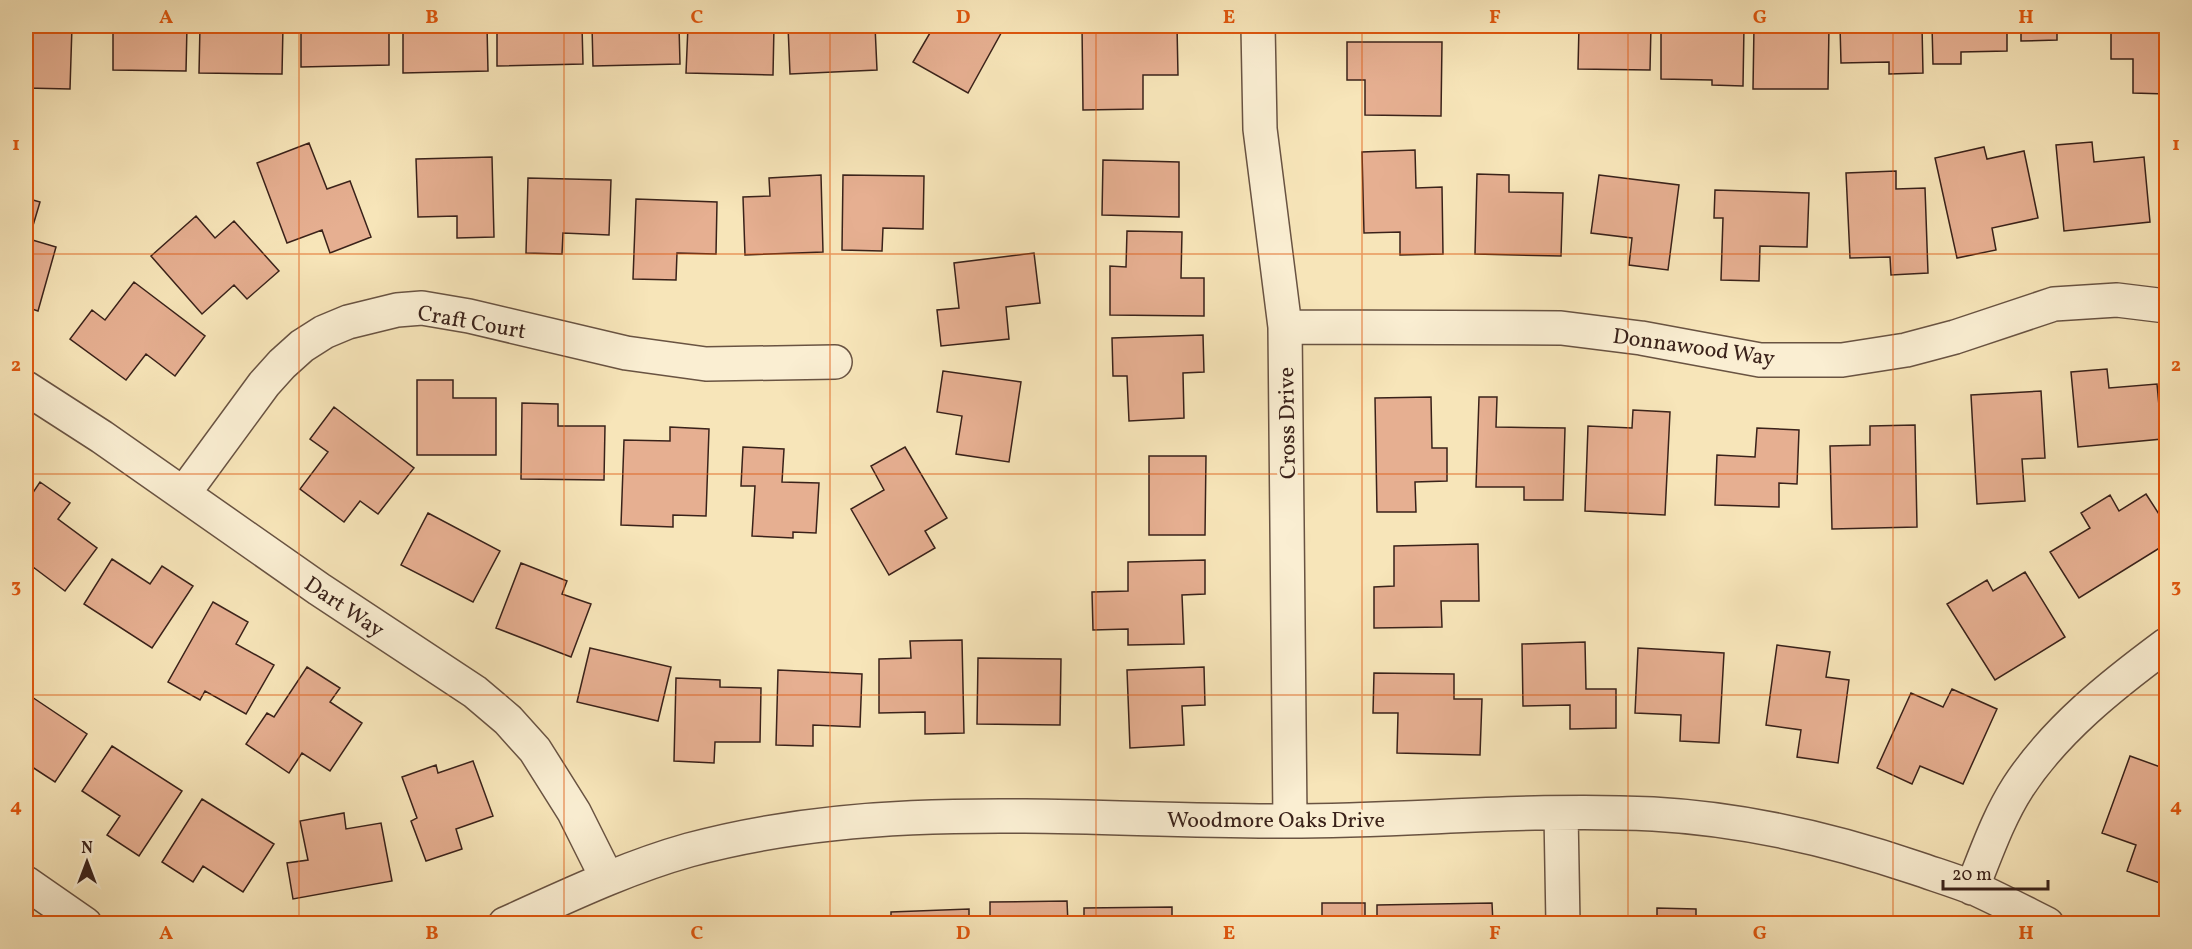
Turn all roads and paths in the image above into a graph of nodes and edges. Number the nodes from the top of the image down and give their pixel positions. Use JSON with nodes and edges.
{"nodes":[{"id":1,"x":1258,"y":26,"type":"edge"},
{"id":2,"x":2166,"y":306,"type":"edge"},
{"id":3,"x":1285,"y":327,"type":"junction"},
{"id":4,"x":835,"y":362,"type":"dead end"},
{"id":5,"x":26,"y":388,"type":"edge"},
{"id":6,"x":184,"y":493,"type":"junction"},
{"id":7,"x":2166,"y":645,"type":"edge"},
{"id":8,"x":1561,"y":813,"type":"junction"},
{"id":9,"x":1290,"y":821,"type":"junction"},
{"id":10,"x":607,"y":878,"type":"junction"},
{"id":11,"x":26,"y":883,"type":"edge"},
{"id":12,"x":1972,"y":888,"type":"junction"},
{"id":13,"x":85,"y":924,"type":"edge"},
{"id":14,"x":505,"y":924,"type":"edge"},
{"id":15,"x":1563,"y":924,"type":"edge"},
{"id":16,"x":2047,"y":924,"type":"edge"}],
"edges":[{"from":1,"to":3,"type":"street","name":"Cross Drive"},
{"from":2,"to":3,"type":"street","name":"Donnawood Way"},
{"from":3,"to":9,"type":"street","name":"Cross Drive"},
{"from":4,"to":6,"type":"street","name":"Craft Court"},
{"from":5,"to":6,"type":"street","name":"Dart Way"},
{"from":6,"to":10,"type":"street","name":"Dart Way"},
{"from":7,"to":12,"type":"street"},
{"from":8,"to":9,"type":"street","name":"Woodmore Oaks Drive"},
{"from":8,"to":12,"type":"street","name":"Woodmore Oaks Drive"},
{"from":8,"to":15,"type":"street"},
{"from":9,"to":10,"type":"street","name":"Woodmore Oaks Drive"},
{"from":10,"to":14,"type":"street","name":"Woodmore Oaks Drive"},
{"from":11,"to":13,"type":"street"},
{"from":12,"to":16,"type":"street","name":"Woodmore Oaks Drive"}]}
